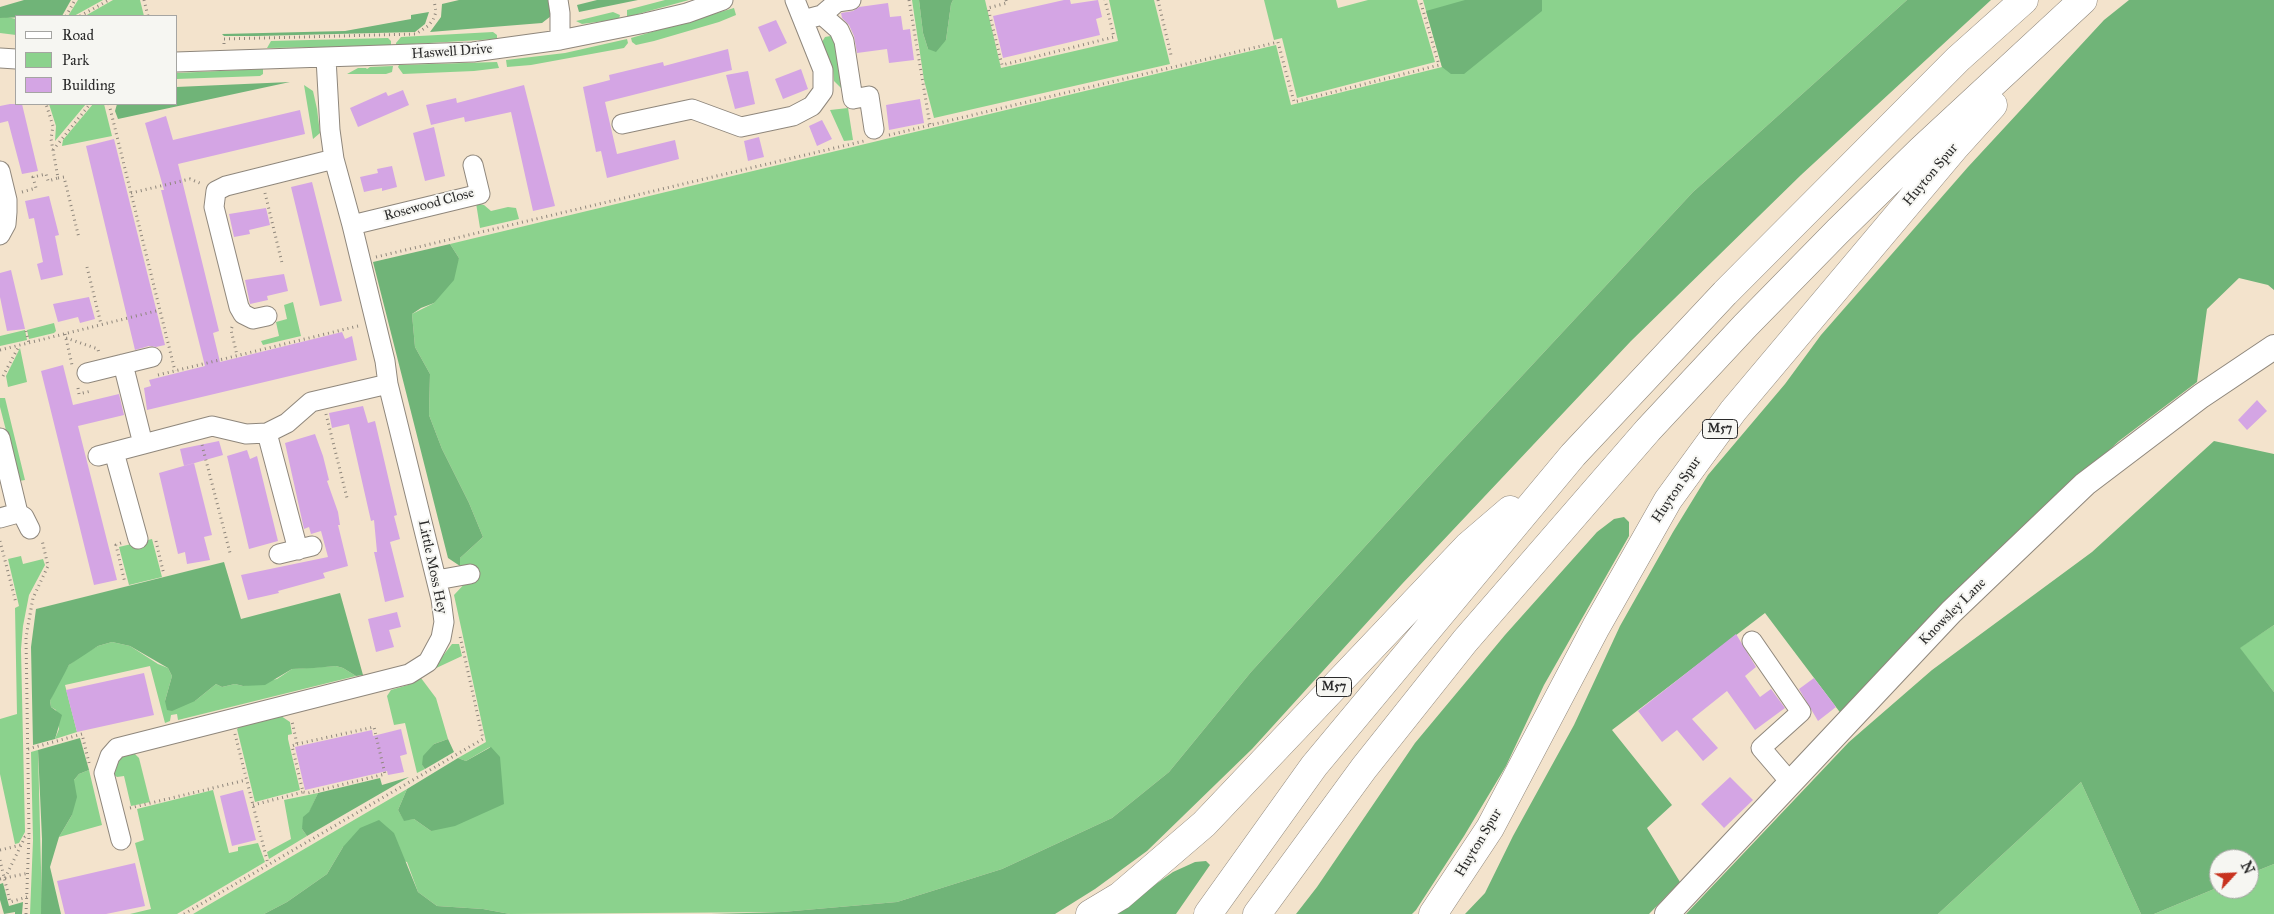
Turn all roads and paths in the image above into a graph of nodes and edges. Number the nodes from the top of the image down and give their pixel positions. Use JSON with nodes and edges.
{"nodes":[{"id":1,"x":75,"y":0,"type":"edge"},
{"id":2,"x":109,"y":0,"type":"edge"},
{"id":3,"x":144,"y":0,"type":"edge"},
{"id":4,"x":434,"y":0,"type":"edge"},
{"id":5,"x":558,"y":0,"type":"edge"},
{"id":6,"x":723,"y":0,"type":"edge"},
{"id":7,"x":794,"y":0,"type":"edge"},
{"id":8,"x":851,"y":0,"type":"edge"},
{"id":9,"x":909,"y":0,"type":"edge"},
{"id":10,"x":1006,"y":0,"type":"edge"},
{"id":11,"x":1105,"y":0,"type":"edge"},
{"id":12,"x":1158,"y":0,"type":"edge"},
{"id":13,"x":1420,"y":0,"type":"edge"},
{"id":14,"x":2024,"y":0,"type":"edge"},
{"id":15,"x":2083,"y":0,"type":"edge"},
{"id":16,"x":2087,"y":0,"type":"edge"},
{"id":17,"x":67,"y":15,"type":"edge"},
{"id":18,"x":82,"y":15,"type":"edge"},
{"id":19,"x":148,"y":15,"type":"edge"},
{"id":20,"x":822,"y":15,"type":"junction"},
{"id":21,"x":803,"y":20,"type":"junction"},
{"id":22,"x":560,"y":40,"type":"junction"},
{"id":23,"x":1171,"y":55,"type":"dead end"},
{"id":24,"x":0,"y":58,"type":"edge"},
{"id":25,"x":326,"y":58,"type":"junction"},
{"id":26,"x":15,"y":59,"type":"edge"},
{"id":27,"x":225,"y":60,"type":"junction"},
{"id":28,"x":178,"y":62,"type":"edge"},
{"id":29,"x":823,"y":91,"type":"junction"},
{"id":30,"x":853,"y":99,"type":"junction"},
{"id":31,"x":46,"y":105,"type":"edge"},
{"id":32,"x":89,"y":105,"type":"edge"},
{"id":33,"x":109,"y":105,"type":"edge"},
{"id":34,"x":622,"y":124,"type":"dead end"},
{"id":35,"x":930,"y":125,"type":"junction"},
{"id":36,"x":875,"y":135,"type":"junction"},
{"id":37,"x":52,"y":151,"type":"junction"},
{"id":38,"x":334,"y":159,"type":"junction"},
{"id":39,"x":473,"y":165,"type":"dead end"},
{"id":40,"x":0,"y":171,"type":"edge"},
{"id":41,"x":261,"y":177,"type":"junction"},
{"id":42,"x":58,"y":178,"type":"junction"},
{"id":43,"x":216,"y":191,"type":"junction"},
{"id":44,"x":131,"y":193,"type":"junction"},
{"id":45,"x":6,"y":196,"type":"junction"},
{"id":46,"x":352,"y":225,"type":"junction"},
{"id":47,"x":0,"y":235,"type":"edge"},
{"id":48,"x":80,"y":238,"type":"dead end"},
{"id":49,"x":361,"y":261,"type":"junction"},
{"id":50,"x":282,"y":263,"type":"dead end"},
{"id":51,"x":87,"y":267,"type":"dead end"},
{"id":52,"x":160,"y":310,"type":"junction"},
{"id":53,"x":267,"y":316,"type":"dead end"},
{"id":54,"x":101,"y":324,"type":"junction"},
{"id":55,"x":377,"y":328,"type":"junction"},
{"id":56,"x":26,"y":331,"type":"dead end"},
{"id":57,"x":66,"y":336,"type":"junction"},
{"id":58,"x":29,"y":343,"type":"junction"},
{"id":59,"x":19,"y":345,"type":"junction"},
{"id":60,"x":2274,"y":347,"type":"edge"},
{"id":61,"x":0,"y":350,"type":"edge"},
{"id":62,"x":152,"y":357,"type":"dead end"},
{"id":63,"x":123,"y":364,"type":"junction"},
{"id":64,"x":174,"y":370,"type":"junction"},
{"id":65,"x":85,"y":373,"type":"junction"},
{"id":66,"x":3,"y":376,"type":"dead end"},
{"id":67,"x":128,"y":382,"type":"junction"},
{"id":68,"x":388,"y":384,"type":"junction"},
{"id":69,"x":96,"y":390,"type":"dead end"},
{"id":70,"x":322,"y":399,"type":"junction"},
{"id":71,"x":198,"y":430,"type":"junction"},
{"id":72,"x":268,"y":433,"type":"junction"},
{"id":73,"x":0,"y":438,"type":"edge"},
{"id":74,"x":143,"y":444,"type":"junction"},
{"id":75,"x":1573,"y":455,"type":"junction"},
{"id":76,"x":347,"y":498,"type":"dead end"},
{"id":77,"x":18,"y":513,"type":"junction"},
{"id":78,"x":0,"y":518,"type":"edge"},
{"id":79,"x":30,"y":529,"type":"joint"},
{"id":80,"x":138,"y":539,"type":"dead end"},
{"id":81,"x":0,"y":540,"type":"edge"},
{"id":82,"x":230,"y":553,"type":"dead end"},
{"id":83,"x":279,"y":554,"type":"dead end"},
{"id":84,"x":470,"y":574,"type":"dead end"},
{"id":85,"x":437,"y":580,"type":"junction"},
{"id":86,"x":16,"y":603,"type":"dead end"},
{"id":87,"x":444,"y":613,"type":"junction"},
{"id":88,"x":1752,"y":641,"type":"dead end"},
{"id":89,"x":288,"y":705,"type":"junction"},
{"id":90,"x":231,"y":719,"type":"junction"},
{"id":91,"x":298,"y":744,"type":"junction"},
{"id":92,"x":28,"y":749,"type":"junction"},
{"id":93,"x":104,"y":772,"type":"junction"},
{"id":94,"x":246,"y":780,"type":"junction"},
{"id":95,"x":1791,"y":783,"type":"junction"},
{"id":96,"x":303,"y":792,"type":"junction"},
{"id":97,"x":253,"y":805,"type":"junction"},
{"id":98,"x":114,"y":812,"type":"junction"},
{"id":99,"x":29,"y":835,"type":"junction"},
{"id":100,"x":121,"y":840,"type":"dead end"},
{"id":101,"x":21,"y":845,"type":"junction"},
{"id":102,"x":0,"y":850,"type":"edge"},
{"id":103,"x":0,"y":860,"type":"edge"},
{"id":104,"x":268,"y":864,"type":"junction"},
{"id":105,"x":29,"y":873,"type":"junction"},
{"id":106,"x":2,"y":879,"type":"edge"},
{"id":107,"x":28,"y":897,"type":"junction"},
{"id":108,"x":26,"y":914,"type":"edge"},
{"id":109,"x":184,"y":914,"type":"edge"},
{"id":110,"x":1090,"y":914,"type":"edge"},
{"id":111,"x":1208,"y":914,"type":"edge"},
{"id":112,"x":1257,"y":914,"type":"edge"},
{"id":113,"x":1433,"y":914,"type":"edge"},
{"id":114,"x":1667,"y":914,"type":"edge"}],
"edges":[{"from":1,"to":17,"type":"path"},
{"from":2,"to":18,"type":"path"},
{"from":3,"to":19,"type":"path"},
{"from":4,"to":27,"type":"path"},
{"from":5,"to":22,"type":"street"},
{"from":6,"to":22,"type":"street","name":"Haswell Drive"},
{"from":7,"to":21,"type":"street"},
{"from":8,"to":20,"type":"street"},
{"from":9,"to":35,"type":"path"},
{"from":10,"to":11,"type":"path"},
{"from":12,"to":23,"type":"path"},
{"from":13,"to":35,"type":"path"},
{"from":14,"to":75,"type":"highway","number":"M57"},
{"from":15,"to":112,"type":"highway"},
{"from":16,"to":113,"type":"highway","name":"Huyton Spur","number":"M57"},
{"from":20,"to":21,"type":"street"},
{"from":20,"to":30,"type":"street"},
{"from":21,"to":29,"type":"street"},
{"from":22,"to":25,"type":"street","name":"Haswell Drive"},
{"from":24,"to":26,"type":"street"},
{"from":25,"to":27,"type":"street","name":"Haswell Drive"},
{"from":25,"to":38,"type":"street","name":"Little Moss Hey"},
{"from":27,"to":28,"type":"street","name":"Haswell Drive"},
{"from":29,"to":30,"type":"street"},
{"from":29,"to":34,"type":"street"},
{"from":30,"to":36,"type":"street"},
{"from":31,"to":37,"type":"path"},
{"from":32,"to":37,"type":"path"},
{"from":33,"to":44,"type":"path"},
{"from":35,"to":36,"type":"path"},
{"from":36,"to":49,"type":"path"},
{"from":37,"to":42,"type":"path"},
{"from":38,"to":41,"type":"street"},
{"from":38,"to":46,"type":"street","name":"Little Moss Hey"},
{"from":39,"to":46,"type":"street","name":"Rosewood Close"},
{"from":40,"to":45,"type":"street"},
{"from":41,"to":43,"type":"street"},
{"from":41,"to":50,"type":"path"},
{"from":42,"to":45,"type":"path"},
{"from":42,"to":48,"type":"path"},
{"from":43,"to":44,"type":"path"},
{"from":43,"to":53,"type":"street"},
{"from":44,"to":52,"type":"path"},
{"from":45,"to":47,"type":"street"},
{"from":46,"to":49,"type":"street","name":"Little Moss Hey"},
{"from":49,"to":55,"type":"street","name":"Little Moss Hey"},
{"from":51,"to":54,"type":"path"},
{"from":52,"to":54,"type":"path"},
{"from":52,"to":64,"type":"path"},
{"from":54,"to":57,"type":"path"},
{"from":55,"to":64,"type":"path"},
{"from":55,"to":68,"type":"street","name":"Little Moss Hey"},
{"from":56,"to":58,"type":"path"},
{"from":57,"to":58,"type":"path"},
{"from":57,"to":65,"type":"path"},
{"from":57,"to":65,"type":"path"},
{"from":58,"to":59,"type":"path"},
{"from":59,"to":61,"type":"path"},
{"from":59,"to":66,"type":"path"},
{"from":60,"to":95,"type":"main road","name":"Knowsley Lane"},
{"from":62,"to":63,"type":"street"},
{"from":63,"to":65,"type":"street"},
{"from":63,"to":67,"type":"street"},
{"from":64,"to":67,"type":"path"},
{"from":65,"to":69,"type":"path"},
{"from":67,"to":74,"type":"street"},
{"from":68,"to":70,"type":"street"},
{"from":68,"to":85,"type":"street","name":"Little Moss Hey"},
{"from":70,"to":72,"type":"street"},
{"from":70,"to":76,"type":"path"},
{"from":71,"to":72,"type":"street"},
{"from":71,"to":74,"type":"street"},
{"from":71,"to":82,"type":"path"},
{"from":72,"to":83,"type":"street"},
{"from":73,"to":77,"type":"street"},
{"from":74,"to":80,"type":"street"},
{"from":75,"to":110,"type":"highway","number":"M57"},
{"from":75,"to":111,"type":"highway","number":"M57"},
{"from":77,"to":78,"type":"street"},
{"from":77,"to":79,"type":"street"},
{"from":79,"to":92,"type":"path"},
{"from":81,"to":86,"type":"path"},
{"from":84,"to":85,"type":"street"},
{"from":85,"to":87,"type":"street","name":"Little Moss Hey"},
{"from":87,"to":89,"type":"street","name":"Little Moss Hey"},
{"from":87,"to":104,"type":"path"},
{"from":88,"to":95,"type":"street"},
{"from":89,"to":90,"type":"street","name":"Little Moss Hey"},
{"from":89,"to":91,"type":"path"},
{"from":90,"to":93,"type":"street","name":"Little Moss Hey"},
{"from":90,"to":94,"type":"path"},
{"from":91,"to":96,"type":"path"},
{"from":91,"to":96,"type":"path"},
{"from":92,"to":93,"type":"path"},
{"from":92,"to":99,"type":"path"},
{"from":93,"to":98,"type":"street"},
{"from":94,"to":97,"type":"path"},
{"from":94,"to":98,"type":"path"},
{"from":95,"to":114,"type":"main road","name":"Knowsley Lane"},
{"from":96,"to":97,"type":"path"},
{"from":97,"to":104,"type":"path"},
{"from":98,"to":100,"type":"street"},
{"from":99,"to":101,"type":"path"},
{"from":99,"to":105,"type":"path"},
{"from":101,"to":102,"type":"path"},
{"from":101,"to":106,"type":"path"},
{"from":103,"to":106,"type":"path"},
{"from":104,"to":109,"type":"path"},
{"from":105,"to":106,"type":"path"},
{"from":105,"to":107,"type":"path"},
{"from":106,"to":107,"type":"path"},
{"from":107,"to":108,"type":"path"}]}
